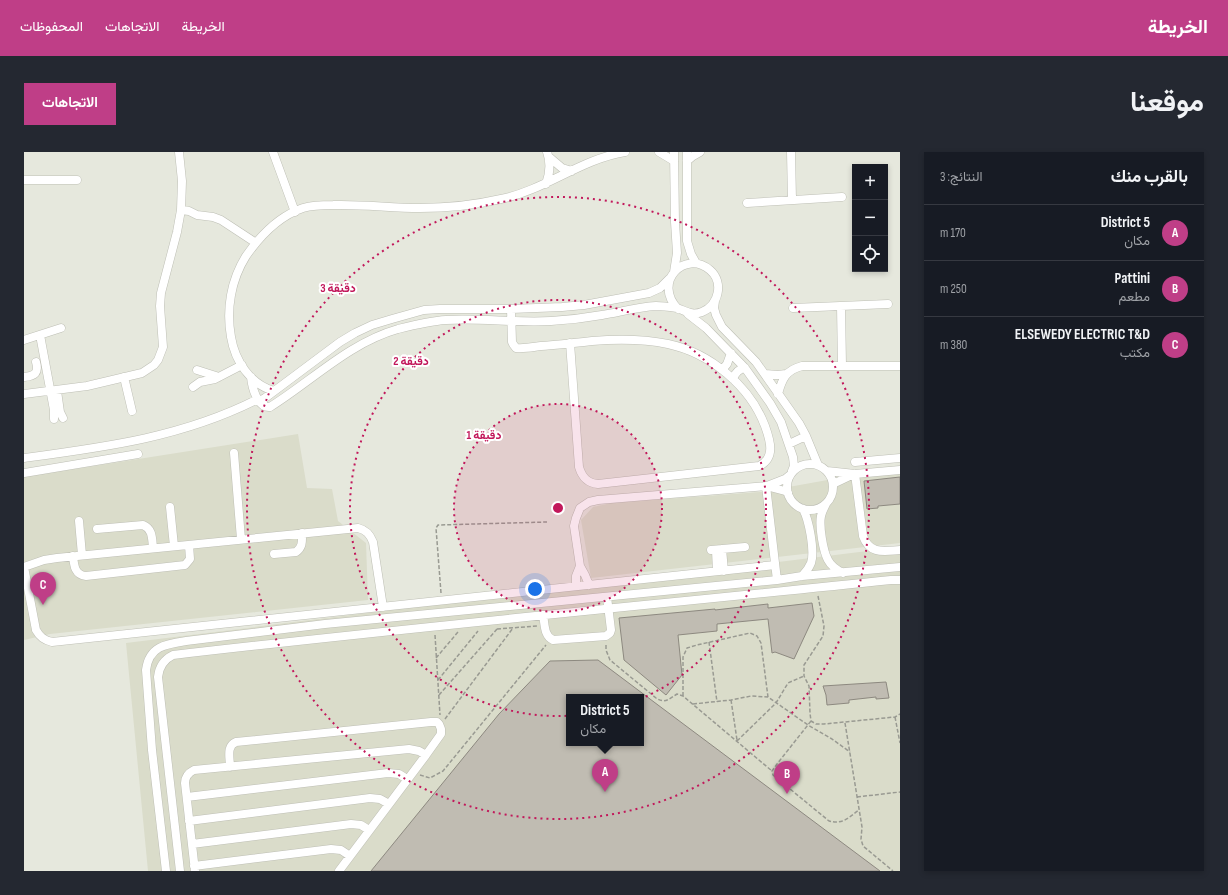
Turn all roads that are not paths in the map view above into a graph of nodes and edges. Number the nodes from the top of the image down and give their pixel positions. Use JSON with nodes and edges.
{"nodes":[{"id":1,"x":179,"y":152,"type":"edge"},
{"id":2,"x":273,"y":152,"type":"edge"},
{"id":3,"x":625,"y":152,"type":"edge"},
{"id":4,"x":659,"y":152,"type":"edge"},
{"id":5,"x":674,"y":152,"type":"edge"},
{"id":6,"x":687,"y":152,"type":"edge"},
{"id":7,"x":700,"y":152,"type":"edge"},
{"id":8,"x":792,"y":152,"type":"edge"},
{"id":9,"x":548,"y":155,"type":"edge"},
{"id":10,"x":674,"y":161,"type":"junction"},
{"id":11,"x":687,"y":161,"type":"junction"},
{"id":12,"x":572,"y":171,"type":"junction"},
{"id":13,"x":24,"y":180,"type":"edge"},
{"id":14,"x":77,"y":180,"type":"dead end"},
{"id":15,"x":546,"y":184,"type":"junction"},
{"id":16,"x":842,"y":197,"type":"dead end"},
{"id":17,"x":792,"y":200,"type":"junction"},
{"id":18,"x":747,"y":203,"type":"dead end"},
{"id":19,"x":181,"y":210,"type":"junction"},
{"id":20,"x":294,"y":212,"type":"junction"},
{"id":21,"x":198,"y":215,"type":"junction"},
{"id":22,"x":180,"y":219,"type":"junction"},
{"id":23,"x":256,"y":242,"type":"junction"},
{"id":24,"x":696,"y":263,"type":"junction"},
{"id":25,"x":672,"y":276,"type":"junction"},
{"id":26,"x":715,"y":301,"type":"junction"},
{"id":27,"x":888,"y":304,"type":"dead end"},
{"id":28,"x":841,"y":306,"type":"junction"},
{"id":29,"x":792,"y":308,"type":"dead end"},
{"id":30,"x":511,"y":309,"type":"junction"},
{"id":31,"x":682,"y":310,"type":"junction"},
{"id":32,"x":511,"y":321,"type":"junction"},
{"id":33,"x":368,"y":327,"type":"junction"},
{"id":34,"x":61,"y":328,"type":"dead end"},
{"id":35,"x":40,"y":334,"type":"junction"},
{"id":36,"x":373,"y":338,"type":"junction"},
{"id":37,"x":24,"y":340,"type":"edge"},
{"id":38,"x":570,"y":344,"type":"junction"},
{"id":39,"x":731,"y":353,"type":"junction"},
{"id":40,"x":36,"y":362,"type":"dead end"},
{"id":41,"x":242,"y":365,"type":"junction"},
{"id":42,"x":842,"y":366,"type":"junction"},
{"id":43,"x":900,"y":366,"type":"edge"},
{"id":44,"x":745,"y":368,"type":"junction"},
{"id":45,"x":197,"y":370,"type":"dead end"},
{"id":46,"x":722,"y":370,"type":"junction"},
{"id":47,"x":765,"y":374,"type":"junction"},
{"id":48,"x":786,"y":374,"type":"junction"},
{"id":49,"x":24,"y":377,"type":"edge"},
{"id":50,"x":124,"y":377,"type":"junction"},
{"id":51,"x":219,"y":377,"type":"junction"},
{"id":52,"x":251,"y":377,"type":"junction"},
{"id":53,"x":733,"y":379,"type":"junction"},
{"id":54,"x":193,"y":387,"type":"dead end"},
{"id":55,"x":54,"y":391,"type":"junction"},
{"id":56,"x":274,"y":391,"type":"junction"},
{"id":57,"x":24,"y":394,"type":"edge"},
{"id":58,"x":778,"y":394,"type":"junction"},
{"id":59,"x":261,"y":402,"type":"junction"},
{"id":60,"x":132,"y":411,"type":"dead end"},
{"id":61,"x":791,"y":413,"type":"junction"},
{"id":62,"x":58,"y":418,"type":"dead end"},
{"id":63,"x":780,"y":419,"type":"junction"},
{"id":64,"x":806,"y":436,"type":"junction"},
{"id":65,"x":789,"y":444,"type":"junction"},
{"id":66,"x":234,"y":453,"type":"dead end"},
{"id":67,"x":138,"y":454,"type":"dead end"},
{"id":68,"x":24,"y":458,"type":"edge"},
{"id":69,"x":900,"y":458,"type":"edge"},
{"id":70,"x":855,"y":462,"type":"dead end"},
{"id":71,"x":818,"y":465,"type":"junction"},
{"id":72,"x":900,"y":470,"type":"edge"},
{"id":73,"x":827,"y":471,"type":"junction"},
{"id":74,"x":24,"y":473,"type":"edge"},
{"id":75,"x":791,"y":473,"type":"junction"},
{"id":76,"x":855,"y":474,"type":"junction"},
{"id":77,"x":833,"y":484,"type":"junction"},
{"id":78,"x":766,"y":486,"type":"junction"},
{"id":79,"x":788,"y":493,"type":"junction"},
{"id":80,"x":826,"y":504,"type":"junction"},
{"id":81,"x":170,"y":507,"type":"dead end"},
{"id":82,"x":803,"y":509,"type":"junction"},
{"id":83,"x":80,"y":521,"type":"dead end"},
{"id":84,"x":97,"y":529,"type":"dead end"},
{"id":85,"x":302,"y":533,"type":"junction"},
{"id":86,"x":242,"y":539,"type":"junction"},
{"id":87,"x":189,"y":545,"type":"junction"},
{"id":88,"x":174,"y":546,"type":"junction"},
{"id":89,"x":745,"y":547,"type":"dead end"},
{"id":90,"x":152,"y":548,"type":"junction"},
{"id":91,"x":900,"y":550,"type":"edge"},
{"id":92,"x":274,"y":554,"type":"dead end"},
{"id":93,"x":82,"y":555,"type":"junction"},
{"id":94,"x":73,"y":556,"type":"junction"},
{"id":95,"x":775,"y":565,"type":"junction"},
{"id":96,"x":580,"y":566,"type":"junction"},
{"id":97,"x":24,"y":567,"type":"edge"},
{"id":98,"x":900,"y":567,"type":"edge"},
{"id":99,"x":721,"y":571,"type":"junction"},
{"id":100,"x":843,"y":573,"type":"junction"},
{"id":101,"x":802,"y":576,"type":"junction"},
{"id":102,"x":777,"y":580,"type":"junction"},
{"id":103,"x":900,"y":580,"type":"edge"},
{"id":104,"x":589,"y":585,"type":"junction"},
{"id":105,"x":576,"y":586,"type":"junction"},
{"id":106,"x":668,"y":590,"type":"junction"},
{"id":107,"x":507,"y":594,"type":"junction"},
{"id":108,"x":607,"y":597,"type":"junction"},
{"id":109,"x":439,"y":601,"type":"junction"},
{"id":110,"x":670,"y":603,"type":"junction"},
{"id":111,"x":383,"y":607,"type":"junction"},
{"id":112,"x":508,"y":607,"type":"junction"},
{"id":113,"x":608,"y":609,"type":"junction"},
{"id":114,"x":439,"y":613,"type":"junction"},
{"id":115,"x":543,"y":616,"type":"junction"},
{"id":116,"x":325,"y":624,"type":"junction"},
{"id":117,"x":327,"y":638,"type":"junction"},
{"id":118,"x":166,"y":748,"type":"junction"},
{"id":119,"x":152,"y":750,"type":"junction"},
{"id":120,"x":426,"y":755,"type":"junction"},
{"id":121,"x":230,"y":767,"type":"junction"},
{"id":122,"x":407,"y":779,"type":"junction"},
{"id":123,"x":186,"y":797,"type":"junction"},
{"id":124,"x":389,"y":804,"type":"junction"},
{"id":125,"x":189,"y":821,"type":"junction"},
{"id":126,"x":369,"y":830,"type":"junction"},
{"id":127,"x":192,"y":844,"type":"junction"},
{"id":128,"x":350,"y":856,"type":"junction"},
{"id":129,"x":194,"y":868,"type":"edge"},
{"id":130,"x":166,"y":871,"type":"edge"},
{"id":131,"x":180,"y":871,"type":"edge"},
{"id":132,"x":339,"y":871,"type":"edge"}],
"edges":[{"from":1,"to":19,"type":"street"},
{"from":2,"to":20,"type":"street"},
{"from":3,"to":12,"type":"street"},
{"from":4,"to":10,"type":"street"},
{"from":5,"to":10,"type":"street"},
{"from":6,"to":11,"type":"street"},
{"from":7,"to":11,"type":"street"},
{"from":8,"to":17,"type":"street"},
{"from":9,"to":12,"type":"street"},
{"from":9,"to":15,"type":"street"},
{"from":10,"to":25,"type":"street"},
{"from":11,"to":24,"type":"street"},
{"from":12,"to":15,"type":"street"},
{"from":13,"to":14,"type":"street"},
{"from":15,"to":20,"type":"street"},
{"from":16,"to":17,"type":"street"},
{"from":17,"to":18,"type":"street"},
{"from":19,"to":21,"type":"street"},
{"from":19,"to":22,"type":"street"},
{"from":20,"to":23,"type":"street"},
{"from":21,"to":22,"type":"street"},
{"from":21,"to":23,"type":"street"},
{"from":22,"to":50,"type":"street"},
{"from":23,"to":41,"type":"street"},
{"from":24,"to":25,"type":"street"},
{"from":24,"to":26,"type":"street"},
{"from":25,"to":30,"type":"street"},
{"from":25,"to":31,"type":"street"},
{"from":26,"to":31,"type":"street"},
{"from":26,"to":47,"type":"street"},
{"from":27,"to":28,"type":"street"},
{"from":28,"to":29,"type":"street"},
{"from":28,"to":42,"type":"street"},
{"from":30,"to":32,"type":"street"},
{"from":30,"to":33,"type":"street"},
{"from":31,"to":32,"type":"street"},
{"from":31,"to":39,"type":"street"},
{"from":32,"to":36,"type":"street"},
{"from":32,"to":38,"type":"street"},
{"from":33,"to":36,"type":"street"},
{"from":33,"to":56,"type":"street"},
{"from":34,"to":35,"type":"street"},
{"from":35,"to":37,"type":"street"},
{"from":35,"to":55,"type":"street"},
{"from":36,"to":59,"type":"street"},
{"from":38,"to":46,"type":"street"},
{"from":38,"to":53,"type":"street"},
{"from":39,"to":44,"type":"street"},
{"from":39,"to":46,"type":"street"},
{"from":40,"to":49,"type":"street"},
{"from":41,"to":51,"type":"street"},
{"from":41,"to":52,"type":"street"},
{"from":42,"to":43,"type":"street"},
{"from":42,"to":48,"type":"street"},
{"from":44,"to":53,"type":"street"},
{"from":44,"to":63,"type":"street"},
{"from":45,"to":51,"type":"street"},
{"from":46,"to":53,"type":"street"},
{"from":47,"to":48,"type":"street"},
{"from":47,"to":58,"type":"street"},
{"from":48,"to":58,"type":"street"},
{"from":50,"to":55,"type":"street"},
{"from":50,"to":60,"type":"street"},
{"from":51,"to":54,"type":"street"},
{"from":52,"to":56,"type":"street"},
{"from":52,"to":59,"type":"street"},
{"from":55,"to":57,"type":"street"},
{"from":55,"to":62,"type":"street"},
{"from":56,"to":59,"type":"street"},
{"from":58,"to":61,"type":"street"},
{"from":59,"to":68,"type":"street"},
{"from":61,"to":63,"type":"street"},
{"from":61,"to":64,"type":"street"},
{"from":63,"to":65,"type":"street"},
{"from":64,"to":65,"type":"street"},
{"from":64,"to":71,"type":"street"},
{"from":65,"to":75,"type":"street"},
{"from":66,"to":86,"type":"street"},
{"from":67,"to":74,"type":"street"},
{"from":69,"to":70,"type":"street"},
{"from":71,"to":73,"type":"street"},
{"from":71,"to":75,"type":"street"},
{"from":72,"to":76,"type":"street"},
{"from":73,"to":76,"type":"street"},
{"from":73,"to":77,"type":"street"},
{"from":75,"to":78,"type":"street"},
{"from":75,"to":79,"type":"street"},
{"from":76,"to":77,"type":"street"},
{"from":76,"to":91,"type":"street"},
{"from":77,"to":80,"type":"street"},
{"from":78,"to":79,"type":"street"},
{"from":78,"to":95,"type":"street"},
{"from":78,"to":96,"type":"street"},
{"from":79,"to":82,"type":"street"},
{"from":80,"to":82,"type":"street"},
{"from":80,"to":100,"type":"street"},
{"from":81,"to":88,"type":"street"},
{"from":82,"to":101,"type":"street"},
{"from":83,"to":93,"type":"street"},
{"from":84,"to":90,"type":"street"},
{"from":85,"to":86,"type":"street"},
{"from":85,"to":92,"type":"street"},
{"from":85,"to":111,"type":"street"},
{"from":86,"to":87,"type":"street"},
{"from":87,"to":88,"type":"street"},
{"from":87,"to":94,"type":"street"},
{"from":88,"to":90,"type":"street"},
{"from":89,"to":99,"type":"street"},
{"from":90,"to":93,"type":"street"},
{"from":93,"to":94,"type":"street"},
{"from":94,"to":97,"type":"street"},
{"from":95,"to":99,"type":"street"},
{"from":95,"to":102,"type":"street"},
{"from":96,"to":104,"type":"street"},
{"from":96,"to":105,"type":"street"},
{"from":97,"to":111,"type":"street"},
{"from":98,"to":100,"type":"street"},
{"from":99,"to":104,"type":"street"},
{"from":100,"to":101,"type":"street"},
{"from":101,"to":102,"type":"street"},
{"from":102,"to":106,"type":"street"},
{"from":103,"to":110,"type":"street"},
{"from":104,"to":105,"type":"street"},
{"from":105,"to":107,"type":"street"},
{"from":106,"to":108,"type":"street"},
{"from":106,"to":110,"type":"street"},
{"from":107,"to":109,"type":"street"},
{"from":107,"to":112,"type":"street"},
{"from":108,"to":112,"type":"street"},
{"from":108,"to":113,"type":"street"},
{"from":109,"to":111,"type":"street"},
{"from":109,"to":114,"type":"street"},
{"from":110,"to":113,"type":"street"},
{"from":112,"to":114,"type":"street"},
{"from":113,"to":115,"type":"street"},
{"from":113,"to":115,"type":"street"},
{"from":114,"to":116,"type":"street"},
{"from":115,"to":117,"type":"street"},
{"from":116,"to":117,"type":"street"},
{"from":116,"to":119,"type":"street"},
{"from":117,"to":118,"type":"street"},
{"from":118,"to":119,"type":"street"},
{"from":118,"to":131,"type":"street"},
{"from":119,"to":130,"type":"street"},
{"from":120,"to":121,"type":"street"},
{"from":120,"to":121,"type":"street"},
{"from":120,"to":122,"type":"street"},
{"from":121,"to":123,"type":"street"},
{"from":122,"to":123,"type":"street"},
{"from":122,"to":124,"type":"street"},
{"from":123,"to":125,"type":"street"},
{"from":124,"to":125,"type":"street"},
{"from":124,"to":126,"type":"street"},
{"from":125,"to":127,"type":"street"},
{"from":126,"to":127,"type":"street"},
{"from":126,"to":128,"type":"street"},
{"from":127,"to":129,"type":"street"},
{"from":128,"to":129,"type":"street"},
{"from":128,"to":132,"type":"street"}]}
